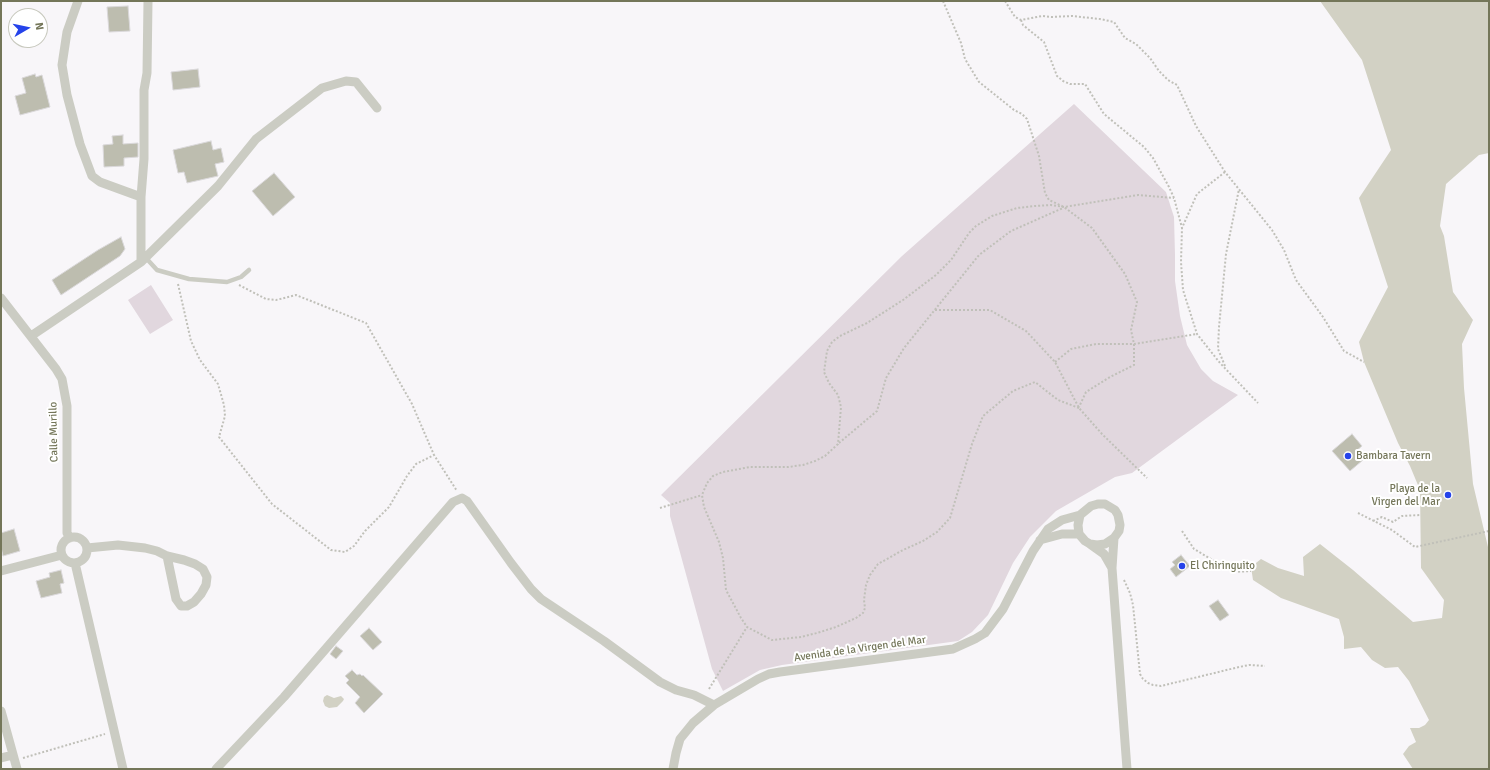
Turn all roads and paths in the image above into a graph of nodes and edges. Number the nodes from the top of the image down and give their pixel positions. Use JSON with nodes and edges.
{"nodes":[{"id":1,"x":78,"y":1,"type":"edge"},
{"id":2,"x":148,"y":1,"type":"edge"},
{"id":3,"x":943,"y":1,"type":"edge"},
{"id":4,"x":1005,"y":1,"type":"edge"},
{"id":5,"x":1021,"y":20,"type":"junction"},
{"id":6,"x":377,"y":108,"type":"dead end"},
{"id":7,"x":1225,"y":172,"type":"junction"},
{"id":8,"x":1239,"y":188,"type":"junction"},
{"id":9,"x":141,"y":197,"type":"junction"},
{"id":10,"x":1174,"y":198,"type":"junction"},
{"id":11,"x":1064,"y":207,"type":"junction"},
{"id":12,"x":1182,"y":228,"type":"junction"},
{"id":13,"x":144,"y":260,"type":"junction"},
{"id":14,"x":249,"y":270,"type":"dead end"},
{"id":15,"x":176,"y":275,"type":"junction"},
{"id":16,"x":227,"y":282,"type":"junction"},
{"id":17,"x":1,"y":298,"type":"edge"},
{"id":18,"x":935,"y":310,"type":"junction"},
{"id":19,"x":1197,"y":334,"type":"junction"},
{"id":20,"x":31,"y":336,"type":"junction"},
{"id":21,"x":1134,"y":344,"type":"junction"},
{"id":22,"x":1055,"y":362,"type":"junction"},
{"id":23,"x":1364,"y":362,"type":"dead end"},
{"id":24,"x":1225,"y":368,"type":"junction"},
{"id":25,"x":1258,"y":403,"type":"dead end"},
{"id":26,"x":1079,"y":408,"type":"junction"},
{"id":27,"x":838,"y":444,"type":"junction"},
{"id":28,"x":434,"y":455,"type":"junction"},
{"id":29,"x":1147,"y":478,"type":"dead end"},
{"id":30,"x":702,"y":495,"type":"junction"},
{"id":31,"x":462,"y":498,"type":"junction"},
{"id":32,"x":660,"y":508,"type":"dead end"},
{"id":33,"x":1358,"y":513,"type":"dead end"},
{"id":34,"x":1080,"y":515,"type":"junction"},
{"id":35,"x":1420,"y":515,"type":"dead end"},
{"id":36,"x":1373,"y":521,"type":"junction"},
{"id":37,"x":1182,"y":531,"type":"dead end"},
{"id":38,"x":1489,"y":531,"type":"edge"},
{"id":39,"x":1079,"y":534,"type":"junction"},
{"id":40,"x":70,"y":538,"type":"junction"},
{"id":41,"x":1114,"y":538,"type":"junction"},
{"id":42,"x":1040,"y":540,"type":"junction"},
{"id":43,"x":1090,"y":544,"type":"junction"},
{"id":44,"x":87,"y":548,"type":"junction"},
{"id":45,"x":62,"y":555,"type":"junction"},
{"id":46,"x":167,"y":556,"type":"junction"},
{"id":47,"x":75,"y":563,"type":"junction"},
{"id":48,"x":1112,"y":568,"type":"junction"},
{"id":49,"x":1251,"y":571,"type":"dead end"},
{"id":50,"x":1,"y":572,"type":"edge"},
{"id":51,"x":1122,"y":578,"type":"dead end"},
{"id":52,"x":747,"y":627,"type":"junction"},
{"id":53,"x":1265,"y":666,"type":"dead end"},
{"id":54,"x":710,"y":689,"type":"dead end"},
{"id":55,"x":714,"y":705,"type":"junction"},
{"id":56,"x":1,"y":710,"type":"edge"},
{"id":57,"x":114,"y":732,"type":"junction"},
{"id":58,"x":1,"y":758,"type":"edge"},
{"id":59,"x":15,"y":762,"type":"edge"},
{"id":60,"x":123,"y":769,"type":"edge"},
{"id":61,"x":216,"y":769,"type":"edge"},
{"id":62,"x":673,"y":769,"type":"edge"},
{"id":63,"x":1127,"y":769,"type":"edge"}],
"edges":[{"from":1,"to":9,"type":"street"},
{"from":2,"to":9,"type":"street"},
{"from":3,"to":11,"type":"path"},
{"from":4,"to":5,"type":"path"},
{"from":5,"to":7,"type":"path"},
{"from":5,"to":10,"type":"path"},
{"from":6,"to":13,"type":"street"},
{"from":7,"to":8,"type":"path"},
{"from":7,"to":12,"type":"path"},
{"from":8,"to":23,"type":"path"},
{"from":8,"to":24,"type":"path"},
{"from":9,"to":13,"type":"street"},
{"from":10,"to":11,"type":"path"},
{"from":10,"to":12,"type":"path"},
{"from":11,"to":18,"type":"path"},
{"from":11,"to":21,"type":"path"},
{"from":11,"to":27,"type":"path"},
{"from":12,"to":19,"type":"path"},
{"from":13,"to":15,"type":"lane"},
{"from":13,"to":20,"type":"street"},
{"from":14,"to":16,"type":"lane"},
{"from":15,"to":16,"type":"lane"},
{"from":15,"to":28,"type":"path"},
{"from":16,"to":28,"type":"path"},
{"from":17,"to":20,"type":"street","name":"Calle Murillo"},
{"from":18,"to":22,"type":"path"},
{"from":18,"to":27,"type":"path"},
{"from":19,"to":21,"type":"path"},
{"from":19,"to":24,"type":"path"},
{"from":20,"to":40,"type":"street","name":"Calle Murillo"},
{"from":21,"to":22,"type":"path"},
{"from":21,"to":26,"type":"path"},
{"from":22,"to":26,"type":"path"},
{"from":24,"to":25,"type":"path"},
{"from":26,"to":29,"type":"path"},
{"from":26,"to":52,"type":"path"},
{"from":27,"to":30,"type":"path"},
{"from":28,"to":31,"type":"path"},
{"from":30,"to":32,"type":"path"},
{"from":30,"to":52,"type":"path"},
{"from":31,"to":55,"type":"street"},
{"from":31,"to":61,"type":"street"},
{"from":33,"to":36,"type":"path"},
{"from":34,"to":39,"type":"street"},
{"from":34,"to":41,"type":"street"},
{"from":34,"to":42,"type":"street","name":"Avenida de la Virgen del Mar"},
{"from":35,"to":36,"type":"path"},
{"from":36,"to":38,"type":"path"},
{"from":37,"to":49,"type":"path"},
{"from":39,"to":42,"type":"street"},
{"from":39,"to":43,"type":"street"},
{"from":40,"to":44,"type":"street"},
{"from":40,"to":45,"type":"street"},
{"from":41,"to":43,"type":"street"},
{"from":41,"to":48,"type":"street"},
{"from":42,"to":55,"type":"street","name":"Avenida de la Virgen del Mar"},
{"from":43,"to":48,"type":"street"},
{"from":44,"to":46,"type":"street"},
{"from":44,"to":47,"type":"street"},
{"from":45,"to":47,"type":"street"},
{"from":45,"to":50,"type":"street"},
{"from":46,"to":46,"type":"street"},
{"from":47,"to":57,"type":"street"},
{"from":48,"to":63,"type":"street"},
{"from":51,"to":53,"type":"path"},
{"from":52,"to":54,"type":"path"},
{"from":55,"to":62,"type":"street","name":"Avenida de la Virgen del Mar"},
{"from":56,"to":59,"type":"street"},
{"from":57,"to":59,"type":"path"},
{"from":57,"to":60,"type":"street"},
{"from":58,"to":59,"type":"street"}]}
